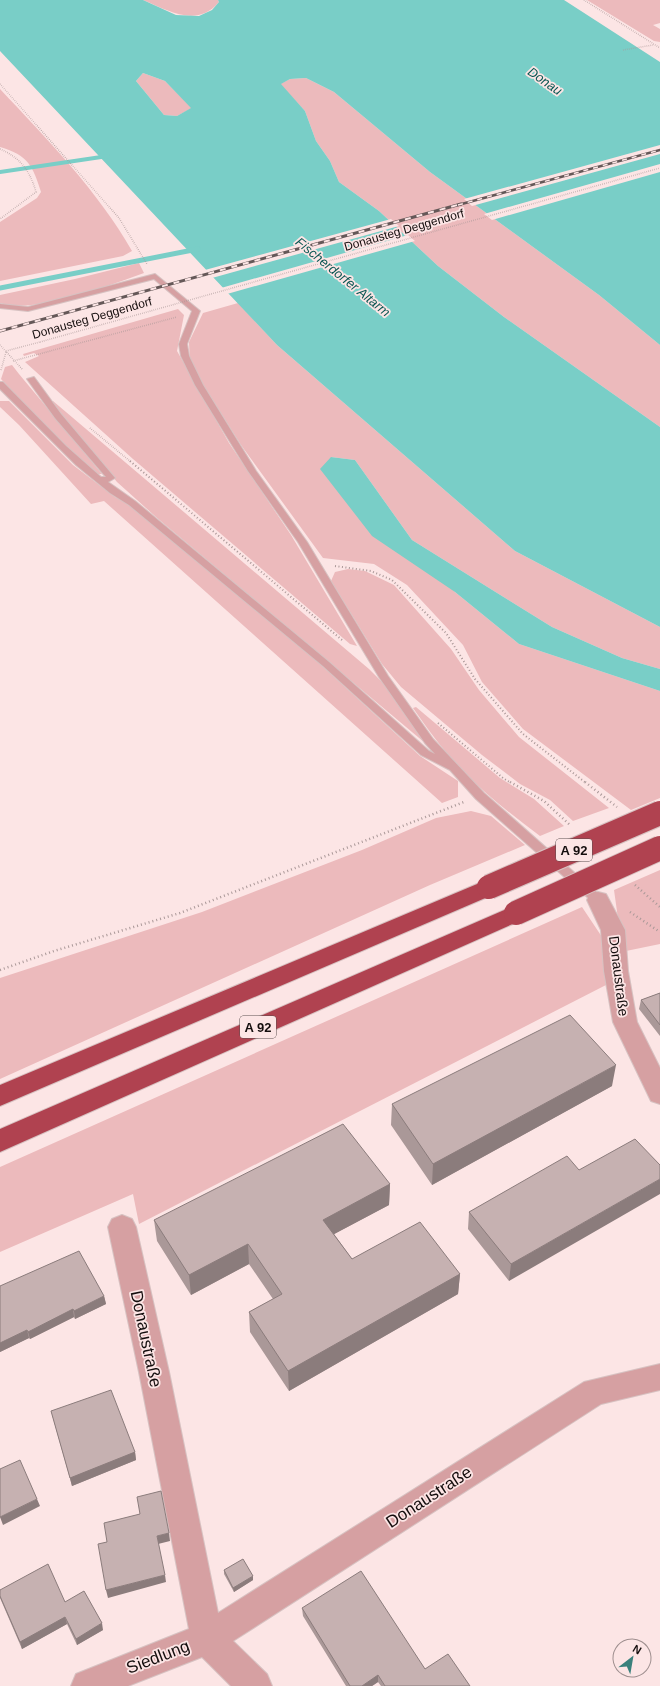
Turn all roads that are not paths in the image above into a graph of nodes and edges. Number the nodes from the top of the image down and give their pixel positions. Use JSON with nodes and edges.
{"nodes":[{"id":1,"x":0,"y":306,"type":"edge"},
{"id":2,"x":31,"y":379,"type":"road end"},
{"id":3,"x":0,"y":384,"type":"edge"},
{"id":4,"x":99,"y":480,"type":"junction"},
{"id":5,"x":457,"y":771,"type":"junction"},
{"id":6,"x":660,"y":813,"type":"edge"},
{"id":7,"x":660,"y":848,"type":"edge"},
{"id":8,"x":598,"y":900,"type":"joint"},
{"id":9,"x":660,"y":1094,"type":"edge"},
{"id":10,"x":0,"y":1096,"type":"edge"},
{"id":11,"x":0,"y":1141,"type":"edge"},
{"id":12,"x":122,"y":1227,"type":"dead end"},
{"id":13,"x":660,"y":1377,"type":"edge"},
{"id":14,"x":207,"y":1639,"type":"junction"},
{"id":15,"x":88,"y":1686,"type":"edge"},
{"id":16,"x":255,"y":1686,"type":"edge"}],
"edges":[{"from":1,"to":5,"type":"lane"},
{"from":2,"to":4,"type":"lane"},
{"from":3,"to":4,"type":"lane"},
{"from":4,"to":5,"type":"lane"},
{"from":5,"to":8,"type":"lane"},
{"from":6,"to":10,"type":"highway","number":"A 92","bridge":true},
{"from":7,"to":11,"type":"highway","number":"A 92","bridge":true},
{"from":8,"to":9,"type":"street","name":"Donaustraße"},
{"from":12,"to":14,"type":"street","name":"Donaustraße"},
{"from":13,"to":14,"type":"street","name":"Donaustraße"},
{"from":14,"to":15,"type":"street","name":"Siedlung"},
{"from":14,"to":16,"type":"street"}]}
